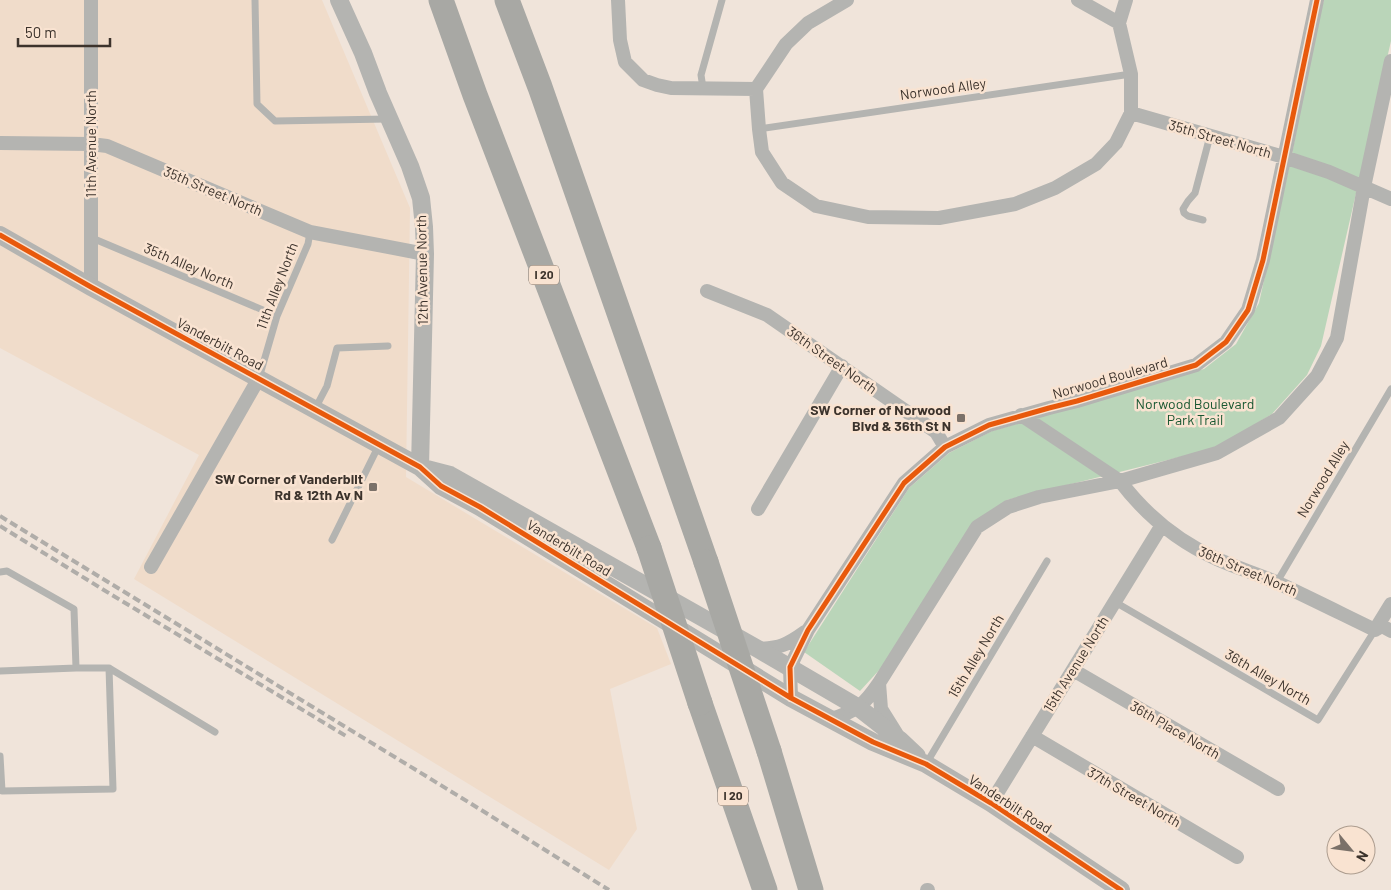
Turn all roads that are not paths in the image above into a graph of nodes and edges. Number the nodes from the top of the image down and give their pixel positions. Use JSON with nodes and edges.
{"nodes":[{"id":1,"x":91,"y":0,"type":"edge"},
{"id":2,"x":255,"y":0,"type":"edge"},
{"id":3,"x":339,"y":0,"type":"edge"},
{"id":4,"x":433,"y":0,"type":"edge"},
{"id":5,"x":441,"y":0,"type":"edge"},
{"id":6,"x":507,"y":0,"type":"edge"},
{"id":7,"x":520,"y":0,"type":"edge"},
{"id":8,"x":618,"y":0,"type":"edge"},
{"id":9,"x":722,"y":0,"type":"edge"},
{"id":10,"x":847,"y":0,"type":"edge"},
{"id":11,"x":1078,"y":0,"type":"edge"},
{"id":12,"x":1126,"y":0,"type":"edge"},
{"id":13,"x":1318,"y":0,"type":"edge"},
{"id":14,"x":1119,"y":23,"type":"junction"},
{"id":15,"x":1391,"y":61,"type":"edge"},
{"id":16,"x":1131,"y":74,"type":"junction"},
{"id":17,"x":540,"y":87,"type":"junction"},
{"id":18,"x":703,"y":88,"type":"junction"},
{"id":19,"x":756,"y":89,"type":"junction"},
{"id":20,"x":475,"y":95,"type":"junction"},
{"id":21,"x":1131,"y":113,"type":"junction"},
{"id":22,"x":390,"y":119,"type":"junction"},
{"id":23,"x":759,"y":129,"type":"junction"},
{"id":24,"x":1210,"y":136,"type":"junction"},
{"id":25,"x":0,"y":143,"type":"edge"},
{"id":26,"x":91,"y":144,"type":"junction"},
{"id":27,"x":1284,"y":157,"type":"junction"},
{"id":28,"x":1364,"y":187,"type":"junction"},
{"id":29,"x":1391,"y":199,"type":"edge"},
{"id":30,"x":1203,"y":220,"type":"dead end"},
{"id":31,"x":310,"y":232,"type":"junction"},
{"id":32,"x":0,"y":235,"type":"edge"},
{"id":33,"x":92,"y":238,"type":"junction"},
{"id":34,"x":425,"y":254,"type":"junction"},
{"id":35,"x":91,"y":287,"type":"junction"},
{"id":36,"x":707,"y":291,"type":"dead end"},
{"id":37,"x":277,"y":316,"type":"junction"},
{"id":38,"x":388,"y":346,"type":"dead end"},
{"id":39,"x":842,"y":366,"type":"junction"},
{"id":40,"x":259,"y":378,"type":"junction"},
{"id":41,"x":1391,"y":389,"type":"edge"},
{"id":42,"x":315,"y":409,"type":"junction"},
{"id":43,"x":1021,"y":415,"type":"junction"},
{"id":44,"x":380,"y":445,"type":"junction"},
{"id":45,"x":945,"y":447,"type":"junction"},
{"id":46,"x":420,"y":467,"type":"junction"},
{"id":47,"x":1120,"y":481,"type":"junction"},
{"id":48,"x":758,"y":509,"type":"dead end"},
{"id":49,"x":1162,"y":525,"type":"junction"},
{"id":50,"x":332,"y":540,"type":"dead end"},
{"id":51,"x":1047,"y":561,"type":"dead end"},
{"id":52,"x":151,"y":567,"type":"dead end"},
{"id":53,"x":0,"y":572,"type":"edge"},
{"id":54,"x":1276,"y":582,"type":"junction"},
{"id":55,"x":1115,"y":602,"type":"junction"},
{"id":56,"x":1391,"y":604,"type":"edge"},
{"id":57,"x":808,"y":630,"type":"junction"},
{"id":58,"x":1374,"y":630,"type":"junction"},
{"id":59,"x":1391,"y":631,"type":"edge"},
{"id":60,"x":758,"y":649,"type":"junction"},
{"id":61,"x":790,"y":667,"type":"junction"},
{"id":62,"x":76,"y":668,"type":"junction"},
{"id":63,"x":109,"y":668,"type":"junction"},
{"id":64,"x":1072,"y":670,"type":"junction"},
{"id":65,"x":0,"y":671,"type":"edge"},
{"id":66,"x":880,"y":683,"type":"junction"},
{"id":67,"x":791,"y":698,"type":"junction"},
{"id":68,"x":859,"y":708,"type":"junction"},
{"id":69,"x":831,"y":719,"type":"junction"},
{"id":70,"x":215,"y":732,"type":"dead end"},
{"id":71,"x":1032,"y":736,"type":"junction"},
{"id":72,"x":900,"y":740,"type":"junction"},
{"id":73,"x":0,"y":756,"type":"edge"},
{"id":74,"x":926,"y":764,"type":"junction"},
{"id":75,"x":1278,"y":789,"type":"dead end"},
{"id":76,"x":990,"y":803,"type":"junction"},
{"id":77,"x":1237,"y":857,"type":"dead end"},
{"id":78,"x":765,"y":890,"type":"edge"},
{"id":79,"x":812,"y":890,"type":"edge"},
{"id":80,"x":1121,"y":890,"type":"edge"}],
"edges":[{"from":1,"to":26,"type":"street","name":"11th Avenue North"},
{"from":2,"to":22,"type":"lane"},
{"from":3,"to":22,"type":"street","name":"12th Avenue North"},
{"from":4,"to":20,"type":"highway"},
{"from":5,"to":20,"type":"highway","number":"I 20"},
{"from":6,"to":17,"type":"highway"},
{"from":7,"to":17,"type":"highway"},
{"from":8,"to":18,"type":"street"},
{"from":9,"to":18,"type":"lane"},
{"from":10,"to":19,"type":"street"},
{"from":11,"to":14,"type":"street"},
{"from":12,"to":14,"type":"street"},
{"from":13,"to":27,"type":"street","name":"Norwood Boulevard"},
{"from":14,"to":16,"type":"street"},
{"from":15,"to":28,"type":"street"},
{"from":16,"to":21,"type":"street"},
{"from":16,"to":23,"type":"lane","name":"Norwood Alley"},
{"from":17,"to":79,"type":"highway","bridge":true},
{"from":18,"to":19,"type":"street"},
{"from":19,"to":23,"type":"street"},
{"from":20,"to":78,"type":"highway","number":"I 20","bridge":true},
{"from":21,"to":23,"type":"street"},
{"from":21,"to":24,"type":"street","name":"35th Street North"},
{"from":22,"to":34,"type":"street","name":"12th Avenue North"},
{"from":24,"to":27,"type":"street","name":"35th Street North"},
{"from":24,"to":30,"type":"lane"},
{"from":25,"to":26,"type":"street","name":"35th Street North"},
{"from":26,"to":31,"type":"street","name":"35th Street North"},
{"from":26,"to":33,"type":"street","name":"11th Avenue North"},
{"from":27,"to":28,"type":"street","name":"35th Street North"},
{"from":27,"to":43,"type":"street","name":"Norwood Boulevard"},
{"from":28,"to":29,"type":"street","name":"35th Street North"},
{"from":28,"to":47,"type":"street"},
{"from":31,"to":34,"type":"street","name":"35th Street North"},
{"from":31,"to":37,"type":"lane","name":"11th Alley North"},
{"from":32,"to":35,"type":"street","name":"Vanderbilt Road"},
{"from":33,"to":35,"type":"street","name":"11th Avenue North"},
{"from":33,"to":37,"type":"lane","name":"35th Alley North"},
{"from":34,"to":46,"type":"street","name":"12th Avenue North"},
{"from":35,"to":40,"type":"street","name":"Vanderbilt Road"},
{"from":36,"to":39,"type":"street","name":"36th Street North"},
{"from":37,"to":40,"type":"lane","name":"11th Alley North"},
{"from":38,"to":42,"type":"lane"},
{"from":39,"to":45,"type":"street","name":"36th Street North"},
{"from":39,"to":48,"type":"street"},
{"from":40,"to":42,"type":"street","name":"Vanderbilt Road"},
{"from":40,"to":52,"type":"street"},
{"from":41,"to":54,"type":"lane","name":"Norwood Alley"},
{"from":42,"to":44,"type":"street","name":"Vanderbilt Road"},
{"from":43,"to":45,"type":"street","name":"Norwood Boulevard"},
{"from":43,"to":47,"type":"street","name":"36th Street North"},
{"from":44,"to":46,"type":"street","name":"Vanderbilt Road"},
{"from":44,"to":50,"type":"lane"},
{"from":45,"to":57,"type":"street","name":"Norwood Boulevard"},
{"from":46,"to":60,"type":"street","name":"Vanderbilt Road"},
{"from":46,"to":67,"type":"street","name":"Vanderbilt Road"},
{"from":47,"to":49,"type":"street","name":"36th Street North"},
{"from":47,"to":66,"type":"street"},
{"from":49,"to":54,"type":"street","name":"36th Street North"},
{"from":49,"to":55,"type":"street","name":"15th Avenue North"},
{"from":51,"to":74,"type":"lane","name":"15th Alley North"},
{"from":53,"to":62,"type":"lane"},
{"from":54,"to":58,"type":"street","name":"36th Street North"},
{"from":55,"to":58,"type":"lane","name":"36th Alley North"},
{"from":55,"to":64,"type":"street","name":"15th Avenue North"},
{"from":56,"to":58,"type":"street"},
{"from":57,"to":60,"type":"street"},
{"from":57,"to":61,"type":"street","name":"Norwood Boulevard"},
{"from":58,"to":59,"type":"street","name":"36th Street North"},
{"from":60,"to":61,"type":"street","name":"Vanderbilt Road"},
{"from":61,"to":67,"type":"street","name":"Norwood Boulevard"},
{"from":61,"to":68,"type":"street","name":"Vanderbilt Road"},
{"from":62,"to":63,"type":"lane"},
{"from":62,"to":65,"type":"lane"},
{"from":63,"to":70,"type":"lane"},
{"from":63,"to":73,"type":"lane"},
{"from":64,"to":71,"type":"street","name":"15th Avenue North"},
{"from":64,"to":75,"type":"street","name":"36th Place North"},
{"from":66,"to":68,"type":"street"},
{"from":66,"to":72,"type":"street"},
{"from":67,"to":69,"type":"street","name":"Vanderbilt Road"},
{"from":68,"to":69,"type":"street"},
{"from":68,"to":72,"type":"street","name":"Vanderbilt Road"},
{"from":69,"to":74,"type":"street","name":"Vanderbilt Road"},
{"from":71,"to":76,"type":"street","name":"15th Avenue North"},
{"from":71,"to":77,"type":"street","name":"37th Street North"},
{"from":72,"to":74,"type":"street","name":"Vanderbilt Road"},
{"from":74,"to":76,"type":"street","name":"Vanderbilt Road"},
{"from":76,"to":80,"type":"street","name":"Vanderbilt Road"}]}
